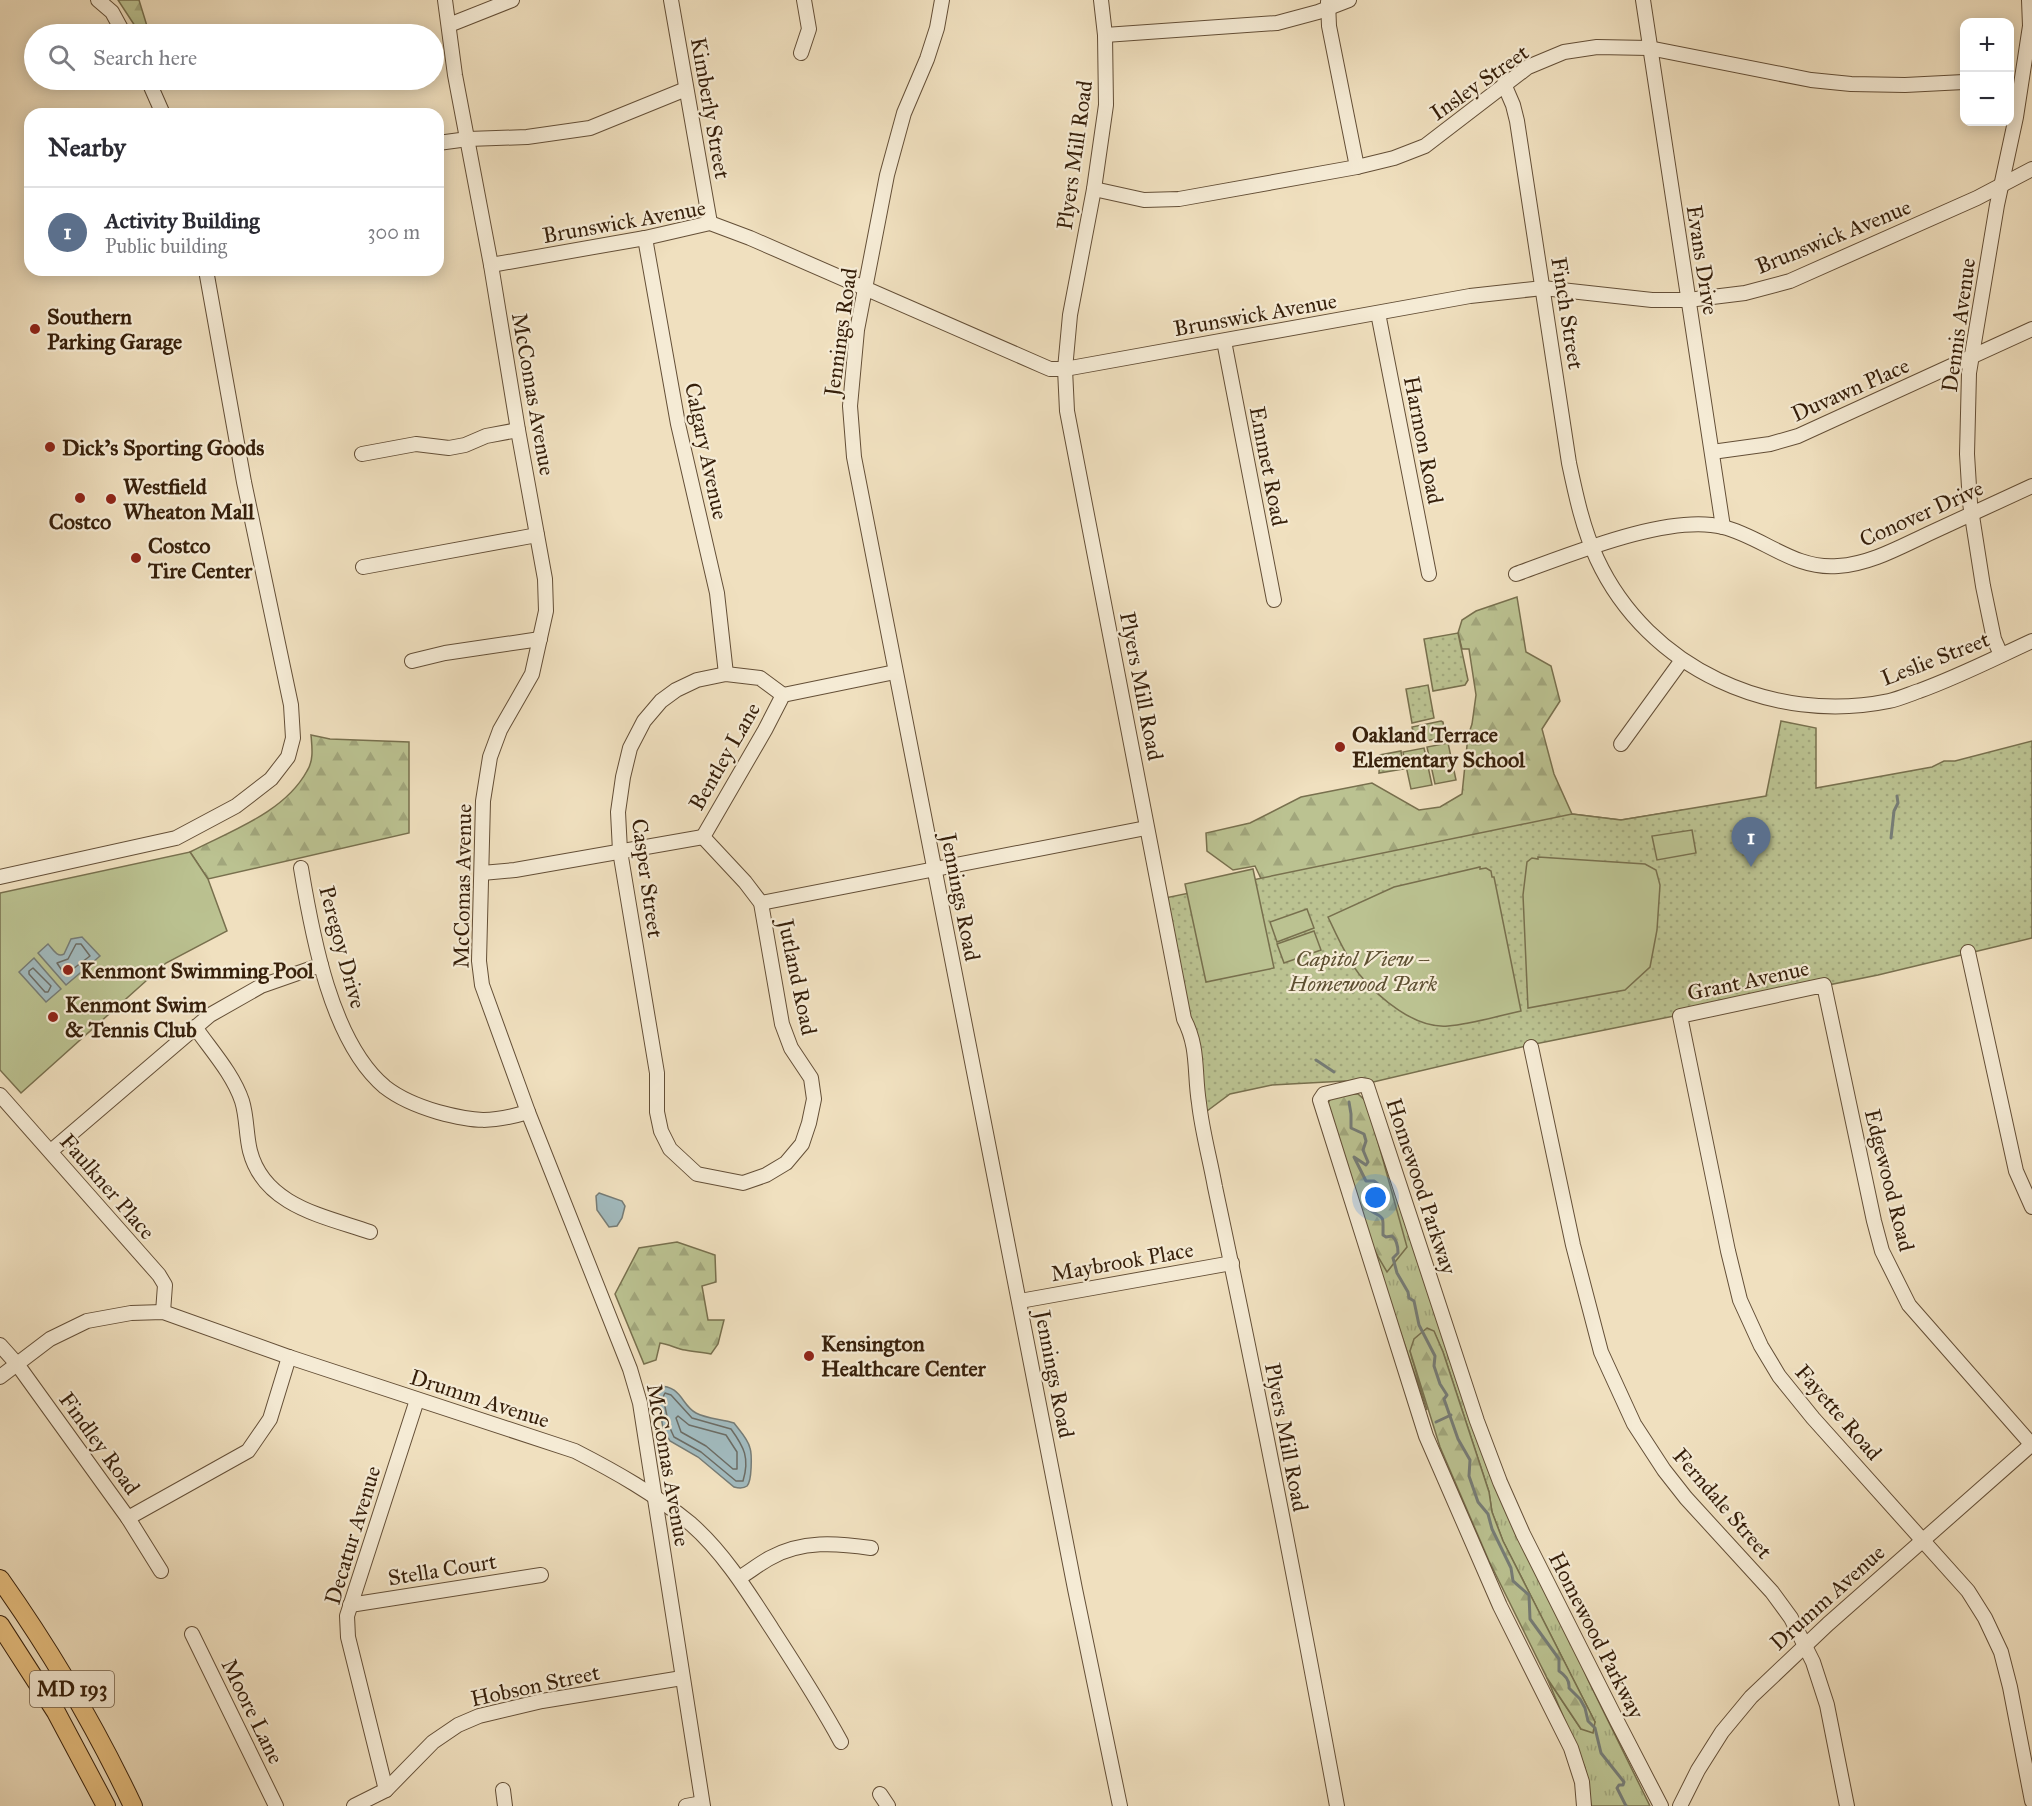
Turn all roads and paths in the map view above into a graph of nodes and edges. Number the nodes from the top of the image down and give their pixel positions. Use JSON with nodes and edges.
{"nodes":[{"id":1,"x":98,"y":0,"type":"edge"},
{"id":2,"x":445,"y":0,"type":"edge"},
{"id":3,"x":512,"y":0,"type":"edge"},
{"id":4,"x":671,"y":0,"type":"edge"},
{"id":5,"x":804,"y":0,"type":"edge"},
{"id":6,"x":942,"y":0,"type":"edge"},
{"id":7,"x":1101,"y":0,"type":"edge"},
{"id":8,"x":1349,"y":0,"type":"edge"},
{"id":9,"x":1643,"y":0,"type":"edge"},
{"id":10,"x":2029,"y":0,"type":"edge"},
{"id":11,"x":1328,"y":5,"type":"edge"},
{"id":12,"x":119,"y":24,"type":"edge"},
{"id":13,"x":449,"y":26,"type":"junction"},
{"id":14,"x":1105,"y":35,"type":"junction"},
{"id":15,"x":1649,"y":48,"type":"junction"},
{"id":16,"x":801,"y":53,"type":"dead end"},
{"id":17,"x":2015,"y":81,"type":"edge"},
{"id":18,"x":1960,"y":82,"type":"edge"},
{"id":19,"x":1504,"y":84,"type":"junction"},
{"id":20,"x":686,"y":89,"type":"junction"},
{"id":21,"x":152,"y":90,"type":"edge"},
{"id":22,"x":160,"y":108,"type":"edge"},
{"id":23,"x":468,"y":139,"type":"junction"},
{"id":24,"x":444,"y":142,"type":"edge"},
{"id":25,"x":1356,"y":167,"type":"junction"},
{"id":26,"x":2032,"y":169,"type":"edge"},
{"id":27,"x":2002,"y":186,"type":"junction"},
{"id":28,"x":1094,"y":189,"type":"junction"},
{"id":29,"x":710,"y":223,"type":"junction"},
{"id":30,"x":645,"y":238,"type":"junction"},
{"id":31,"x":491,"y":265,"type":"junction"},
{"id":32,"x":207,"y":276,"type":"edge"},
{"id":33,"x":1543,"y":288,"type":"junction"},
{"id":34,"x":866,"y":289,"type":"junction"},
{"id":35,"x":1688,"y":300,"type":"junction"},
{"id":36,"x":1378,"y":313,"type":"junction"},
{"id":37,"x":2032,"y":329,"type":"edge"},
{"id":38,"x":1224,"y":341,"type":"junction"},
{"id":39,"x":1972,"y":357,"type":"junction"},
{"id":40,"x":1065,"y":364,"type":"junction"},
{"id":41,"x":518,"y":430,"type":"junction"},
{"id":42,"x":1712,"y":452,"type":"junction"},
{"id":43,"x":362,"y":454,"type":"dead end"},
{"id":44,"x":2032,"y":486,"type":"edge"},
{"id":45,"x":1972,"y":514,"type":"junction"},
{"id":46,"x":1724,"y":527,"type":"junction"},
{"id":47,"x":537,"y":536,"type":"junction"},
{"id":48,"x":1592,"y":548,"type":"junction"},
{"id":49,"x":363,"y":567,"type":"dead end"},
{"id":50,"x":1429,"y":574,"type":"dead end"},
{"id":51,"x":1516,"y":574,"type":"dead end"},
{"id":52,"x":1274,"y":600,"type":"dead end"},
{"id":53,"x":540,"y":639,"type":"junction"},
{"id":54,"x":2032,"y":642,"type":"edge"},
{"id":55,"x":2001,"y":655,"type":"junction"},
{"id":56,"x":1682,"y":660,"type":"junction"},
{"id":57,"x":412,"y":661,"type":"dead end"},
{"id":58,"x":895,"y":672,"type":"junction"},
{"id":59,"x":726,"y":674,"type":"junction"},
{"id":60,"x":783,"y":694,"type":"junction"},
{"id":61,"x":1621,"y":744,"type":"dead end"},
{"id":62,"x":1146,"y":828,"type":"junction"},
{"id":63,"x":703,"y":837,"type":"junction"},
{"id":64,"x":620,"y":850,"type":"junction"},
{"id":65,"x":302,"y":868,"type":"dead end"},
{"id":66,"x":935,"y":870,"type":"junction"},
{"id":67,"x":482,"y":873,"type":"junction"},
{"id":68,"x":0,"y":877,"type":"edge"},
{"id":69,"x":761,"y":903,"type":"junction"},
{"id":70,"x":1968,"y":952,"type":"dead end"},
{"id":71,"x":321,"y":965,"type":"junction"},
{"id":72,"x":1824,"y":985,"type":"joint"},
{"id":73,"x":1680,"y":1016,"type":"joint"},
{"id":74,"x":195,"y":1027,"type":"junction"},
{"id":75,"x":1531,"y":1047,"type":"dead end"},
{"id":76,"x":0,"y":1095,"type":"edge"},
{"id":77,"x":528,"y":1112,"type":"junction"},
{"id":78,"x":51,"y":1151,"type":"junction"},
{"id":79,"x":681,"y":1161,"type":"joint"},
{"id":80,"x":2032,"y":1206,"type":"edge"},
{"id":81,"x":370,"y":1232,"type":"dead end"},
{"id":82,"x":1232,"y":1263,"type":"junction"},
{"id":83,"x":1020,"y":1301,"type":"junction"},
{"id":84,"x":164,"y":1312,"type":"junction"},
{"id":85,"x":0,"y":1345,"type":"edge"},
{"id":86,"x":289,"y":1357,"type":"junction"},
{"id":87,"x":17,"y":1364,"type":"junction"},
{"id":88,"x":0,"y":1377,"type":"edge"},
{"id":89,"x":417,"y":1400,"type":"junction"},
{"id":90,"x":2032,"y":1444,"type":"edge"},
{"id":91,"x":653,"y":1495,"type":"junction"},
{"id":92,"x":128,"y":1518,"type":"junction"},
{"id":93,"x":1923,"y":1539,"type":"junction"},
{"id":94,"x":871,"y":1548,"type":"dead end"},
{"id":95,"x":161,"y":1571,"type":"dead end"},
{"id":96,"x":541,"y":1575,"type":"dead end"},
{"id":97,"x":739,"y":1578,"type":"junction"},
{"id":98,"x":0,"y":1579,"type":"edge"},
{"id":99,"x":351,"y":1605,"type":"junction"},
{"id":100,"x":0,"y":1625,"type":"edge"},
{"id":101,"x":192,"y":1634,"type":"dead end"},
{"id":102,"x":1805,"y":1645,"type":"junction"},
{"id":103,"x":682,"y":1678,"type":"junction"},
{"id":104,"x":841,"y":1742,"type":"dead end"},
{"id":105,"x":386,"y":1790,"type":"junction"},
{"id":106,"x":502,"y":1790,"type":"dead end"},
{"id":107,"x":880,"y":1794,"type":"dead end"},
{"id":108,"x":2032,"y":1801,"type":"edge"},
{"id":109,"x":703,"y":1805,"type":"edge"},
{"id":110,"x":106,"y":1806,"type":"edge"},
{"id":111,"x":134,"y":1806,"type":"edge"},
{"id":112,"x":276,"y":1806,"type":"edge"},
{"id":113,"x":354,"y":1806,"type":"edge"},
{"id":114,"x":505,"y":1806,"type":"edge"},
{"id":115,"x":686,"y":1806,"type":"edge"},
{"id":116,"x":888,"y":1806,"type":"edge"},
{"id":117,"x":1120,"y":1806,"type":"edge"},
{"id":118,"x":1337,"y":1806,"type":"edge"},
{"id":119,"x":1584,"y":1806,"type":"edge"},
{"id":120,"x":1662,"y":1806,"type":"edge"},
{"id":121,"x":1680,"y":1806,"type":"edge"},
{"id":122,"x":1847,"y":1806,"type":"edge"}],
"edges":[{"from":1,"to":12,"type":"street"},
{"from":2,"to":13,"type":"street","name":"McComas Avenue"},
{"from":3,"to":13,"type":"street"},
{"from":4,"to":20,"type":"street","name":"Kimberly Street"},
{"from":5,"to":16,"type":"street"},
{"from":6,"to":34,"type":"street","name":"Jennings Road"},
{"from":7,"to":14,"type":"street","name":"Plyers Mill Road"},
{"from":8,"to":11,"type":"street"},
{"from":9,"to":15,"type":"street","name":"Evans Drive"},
{"from":10,"to":17,"type":"street","name":"Dennis Avenue"},
{"from":11,"to":14,"type":"street"},
{"from":11,"to":25,"type":"street"},
{"from":13,"to":23,"type":"street","name":"McComas Avenue"},
{"from":14,"to":28,"type":"street","name":"Plyers Mill Road"},
{"from":15,"to":18,"type":"street","name":"Insley Street"},
{"from":15,"to":19,"type":"street","name":"Insley Street"},
{"from":15,"to":35,"type":"street","name":"Evans Drive"},
{"from":17,"to":27,"type":"street","name":"Dennis Avenue"},
{"from":19,"to":25,"type":"street","name":"Insley Street"},
{"from":19,"to":33,"type":"street","name":"Finch Street"},
{"from":20,"to":23,"type":"street"},
{"from":20,"to":29,"type":"street","name":"Kimberly Street"},
{"from":21,"to":22,"type":"street"},
{"from":23,"to":24,"type":"street"},
{"from":23,"to":31,"type":"street","name":"McComas Avenue"},
{"from":25,"to":28,"type":"street","name":"Insley Street"},
{"from":26,"to":27,"type":"street","name":"Brunswick Avenue"},
{"from":27,"to":35,"type":"street","name":"Brunswick Avenue"},
{"from":27,"to":39,"type":"street","name":"Dennis Avenue"},
{"from":28,"to":40,"type":"street","name":"Plyers Mill Road"},
{"from":29,"to":30,"type":"street","name":"Brunswick Avenue"},
{"from":29,"to":34,"type":"street","name":"Brunswick Avenue"},
{"from":30,"to":31,"type":"street","name":"Brunswick Avenue"},
{"from":30,"to":59,"type":"street","name":"Calgary Avenue"},
{"from":31,"to":41,"type":"street","name":"McComas Avenue"},
{"from":32,"to":68,"type":"street"},
{"from":33,"to":35,"type":"street","name":"Brunswick Avenue"},
{"from":33,"to":36,"type":"street","name":"Brunswick Avenue"},
{"from":33,"to":48,"type":"street","name":"Finch Street"},
{"from":34,"to":40,"type":"street","name":"Brunswick Avenue"},
{"from":34,"to":58,"type":"street","name":"Jennings Road"},
{"from":35,"to":42,"type":"street","name":"Evans Drive"},
{"from":36,"to":38,"type":"street","name":"Brunswick Avenue"},
{"from":36,"to":50,"type":"street","name":"Harmon Road"},
{"from":37,"to":39,"type":"street","name":"Duvawn Place"},
{"from":38,"to":40,"type":"street","name":"Brunswick Avenue"},
{"from":38,"to":52,"type":"street","name":"Emmet Road"},
{"from":39,"to":42,"type":"street","name":"Duvawn Place"},
{"from":39,"to":45,"type":"street","name":"Dennis Avenue"},
{"from":40,"to":62,"type":"street","name":"Plyers Mill Road"},
{"from":41,"to":43,"type":"street"},
{"from":41,"to":47,"type":"street","name":"McComas Avenue"},
{"from":42,"to":46,"type":"street","name":"Evans Drive"},
{"from":44,"to":45,"type":"street","name":"Conover Drive"},
{"from":45,"to":46,"type":"street","name":"Conover Drive"},
{"from":45,"to":55,"type":"street","name":"Dennis Avenue"},
{"from":46,"to":48,"type":"street","name":"Conover Drive"},
{"from":47,"to":49,"type":"street"},
{"from":47,"to":53,"type":"street","name":"McComas Avenue"},
{"from":48,"to":51,"type":"street","name":"Conover Drive"},
{"from":48,"to":56,"type":"street","name":"Leslie Street"},
{"from":53,"to":57,"type":"street"},
{"from":53,"to":67,"type":"street","name":"McComas Avenue"},
{"from":54,"to":55,"type":"street","name":"Leslie Street"},
{"from":55,"to":56,"type":"street","name":"Leslie Street"},
{"from":56,"to":61,"type":"street"},
{"from":58,"to":60,"type":"street","name":"Bentley Lane"},
{"from":58,"to":66,"type":"street","name":"Jennings Road"},
{"from":59,"to":60,"type":"street","name":"Casper Street"},
{"from":59,"to":64,"type":"street","name":"Casper Street"},
{"from":60,"to":63,"type":"street","name":"Bentley Lane"},
{"from":62,"to":66,"type":"street"},
{"from":62,"to":82,"type":"street","name":"Plyers Mill Road"},
{"from":63,"to":64,"type":"street","name":"Bentley Lane"},
{"from":63,"to":69,"type":"street","name":"Jutland Road"},
{"from":64,"to":67,"type":"street","name":"Bentley Lane"},
{"from":64,"to":79,"type":"street","name":"Casper Street"},
{"from":65,"to":71,"type":"street","name":"Peregoy Drive"},
{"from":66,"to":69,"type":"street"},
{"from":66,"to":83,"type":"street","name":"Jennings Road"},
{"from":67,"to":77,"type":"street","name":"McComas Avenue"},
{"from":69,"to":79,"type":"street","name":"Jutland Road"},
{"from":70,"to":80,"type":"street"},
{"from":71,"to":74,"type":"street"},
{"from":71,"to":77,"type":"street","name":"Peregoy Drive"},
{"from":72,"to":73,"type":"street","name":"Grant Avenue"},
{"from":72,"to":90,"type":"street","name":"Edgewood Road"},
{"from":73,"to":93,"type":"street","name":"Fayette Road"},
{"from":74,"to":78,"type":"street"},
{"from":74,"to":81,"type":"street"},
{"from":75,"to":102,"type":"street","name":"Ferndale Street"},
{"from":76,"to":78,"type":"street","name":"Faulkner Place"},
{"from":77,"to":91,"type":"street","name":"McComas Avenue"},
{"from":78,"to":84,"type":"street","name":"Faulkner Place"},
{"from":82,"to":83,"type":"street","name":"Maybrook Place"},
{"from":82,"to":118,"type":"street","name":"Plyers Mill Road"},
{"from":83,"to":117,"type":"street","name":"Jennings Road"},
{"from":84,"to":86,"type":"street","name":"Drumm Avenue"},
{"from":84,"to":87,"type":"street","name":"Drumm Avenue"},
{"from":85,"to":87,"type":"street","name":"Findley Road"},
{"from":86,"to":89,"type":"street","name":"Drumm Avenue"},
{"from":86,"to":92,"type":"street"},
{"from":87,"to":88,"type":"street","name":"Drumm Avenue"},
{"from":87,"to":92,"type":"street","name":"Findley Road"},
{"from":89,"to":91,"type":"street","name":"Drumm Avenue"},
{"from":89,"to":99,"type":"street","name":"Decatur Avenue"},
{"from":90,"to":93,"type":"street","name":"Drumm Avenue"},
{"from":91,"to":97,"type":"street","name":"Drumm Avenue"},
{"from":91,"to":103,"type":"street","name":"McComas Avenue"},
{"from":92,"to":95,"type":"street","name":"Findley Road"},
{"from":93,"to":102,"type":"street","name":"Drumm Avenue"},
{"from":93,"to":108,"type":"street","name":"Fayette Road"},
{"from":94,"to":97,"type":"street"},
{"from":96,"to":99,"type":"street","name":"Stella Court"},
{"from":97,"to":104,"type":"street","name":"Drumm Avenue"},
{"from":98,"to":111,"type":"main road","number":"MD 193"},
{"from":99,"to":105,"type":"street","name":"Decatur Avenue"},
{"from":100,"to":110,"type":"main road","number":"MD 193"},
{"from":101,"to":112,"type":"street","name":"Moore Lane"},
{"from":102,"to":121,"type":"street","name":"Drumm Avenue"},
{"from":102,"to":122,"type":"street","name":"Ferndale Street"},
{"from":103,"to":105,"type":"street","name":"Hobson Street"},
{"from":103,"to":109,"type":"street","name":"McComas Avenue"},
{"from":105,"to":113,"type":"street","name":"Hobson Street"},
{"from":106,"to":114,"type":"street"},
{"from":107,"to":116,"type":"street"},
{"from":109,"to":115,"type":"street"},
{"from":119,"to":120,"type":"street","name":"Homewood Parkway"}]}
